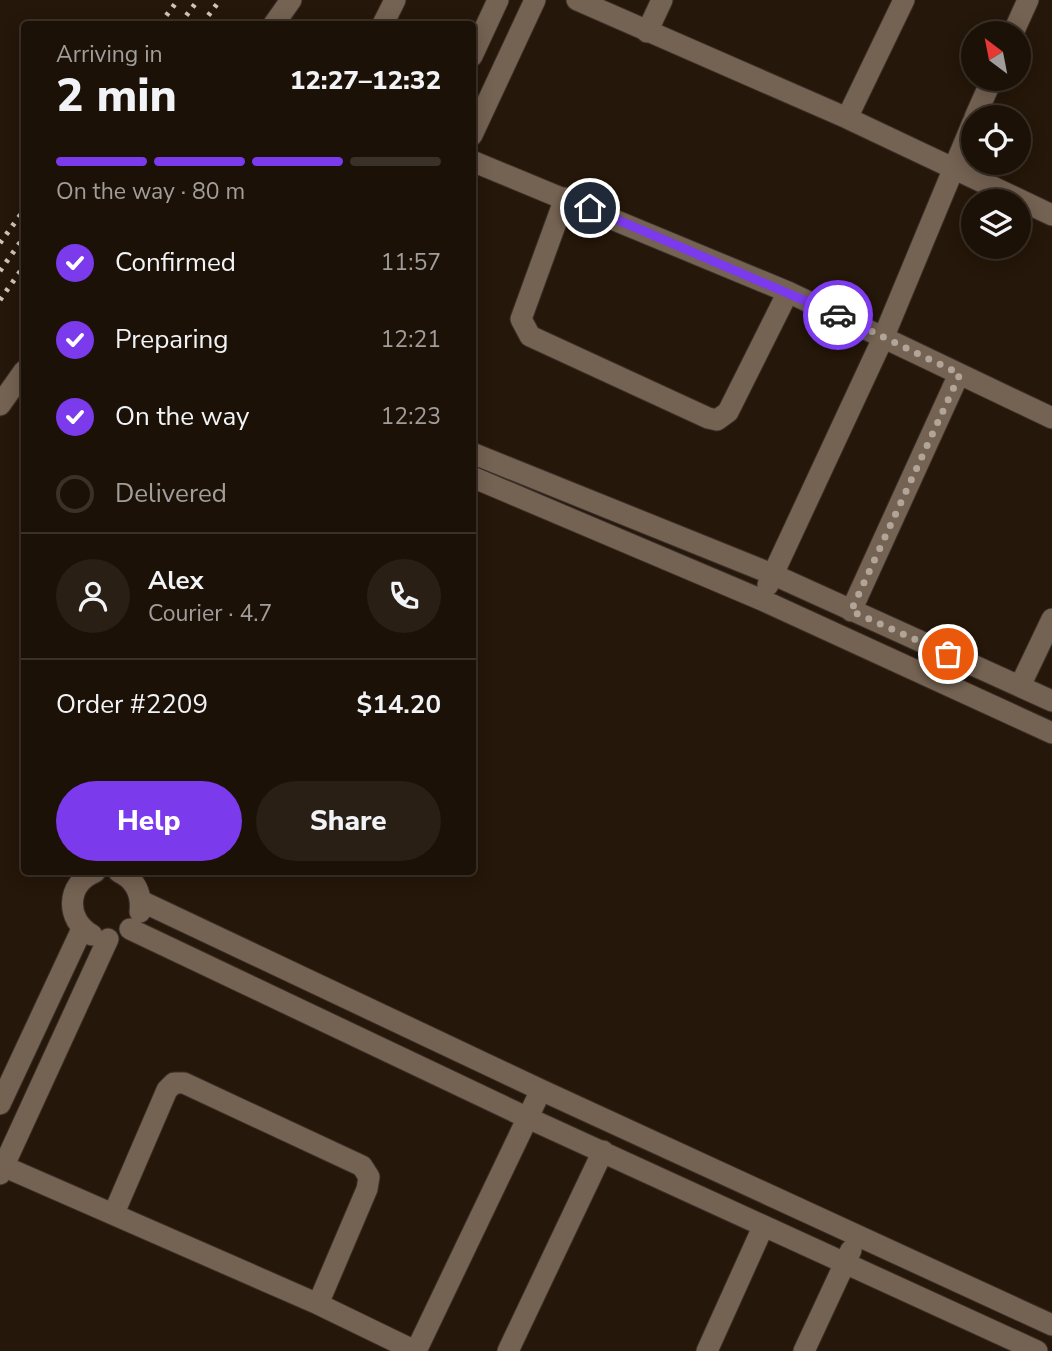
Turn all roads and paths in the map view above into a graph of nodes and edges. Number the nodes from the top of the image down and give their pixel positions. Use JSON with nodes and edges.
{"nodes":[{"id":1,"x":291,"y":0,"type":"edge"},
{"id":2,"x":395,"y":0,"type":"edge"},
{"id":3,"x":498,"y":0,"type":"edge"},
{"id":4,"x":535,"y":0,"type":"edge"},
{"id":5,"x":577,"y":0,"type":"edge"},
{"id":6,"x":662,"y":0,"type":"edge"},
{"id":7,"x":904,"y":0,"type":"edge"},
{"id":8,"x":1028,"y":0,"type":"edge"},
{"id":9,"x":276,"y":21,"type":"edge"},
{"id":10,"x":384,"y":21,"type":"edge"},
{"id":11,"x":1018,"y":21,"type":"edge"},
{"id":12,"x":647,"y":32,"type":"junction"},
{"id":13,"x":476,"y":47,"type":"edge"},
{"id":14,"x":847,"y":118,"type":"junction"},
{"id":15,"x":476,"y":126,"type":"edge"},
{"id":16,"x":961,"y":148,"type":"edge"},
{"id":17,"x":476,"y":163,"type":"edge"},
{"id":18,"x":952,"y":168,"type":"junction"},
{"id":19,"x":565,"y":198,"type":"junction"},
{"id":20,"x":1052,"y":215,"type":"edge"},
{"id":21,"x":788,"y":292,"type":"junction"},
{"id":22,"x":884,"y":337,"type":"junction"},
{"id":23,"x":960,"y":374,"type":"junction"},
{"id":24,"x":21,"y":375,"type":"edge"},
{"id":25,"x":0,"y":405,"type":"edge"},
{"id":26,"x":1052,"y":418,"type":"edge"},
{"id":27,"x":476,"y":455,"type":"edge"},
{"id":28,"x":476,"y":479,"type":"edge"},
{"id":29,"x":772,"y":574,"type":"junction"},
{"id":30,"x":762,"y":600,"type":"junction"},
{"id":31,"x":851,"y":611,"type":"junction"},
{"id":32,"x":1052,"y":619,"type":"edge"},
{"id":33,"x":1020,"y":686,"type":"junction"},
{"id":34,"x":1052,"y":701,"type":"edge"},
{"id":35,"x":1052,"y":733,"type":"edge"},
{"id":36,"x":90,"y":875,"type":"edge"},
{"id":37,"x":124,"y":875,"type":"edge"},
{"id":38,"x":142,"y":887,"type":"edge"},
{"id":39,"x":82,"y":929,"type":"junction"},
{"id":40,"x":130,"y":929,"type":"junction"},
{"id":41,"x":108,"y":939,"type":"junction"},
{"id":42,"x":541,"y":1090,"type":"junction"},
{"id":43,"x":0,"y":1104,"type":"edge"},
{"id":44,"x":528,"y":1118,"type":"junction"},
{"id":45,"x":603,"y":1151,"type":"junction"},
{"id":46,"x":2,"y":1170,"type":"edge"},
{"id":47,"x":114,"y":1213,"type":"junction"},
{"id":48,"x":763,"y":1227,"type":"junction"},
{"id":49,"x":857,"y":1235,"type":"junction"},
{"id":50,"x":845,"y":1263,"type":"junction"},
{"id":51,"x":318,"y":1304,"type":"junction"},
{"id":52,"x":1052,"y":1325,"type":"edge"},
{"id":53,"x":1014,"y":1346,"type":"edge"},
{"id":54,"x":416,"y":1351,"type":"edge"},
{"id":55,"x":508,"y":1351,"type":"edge"},
{"id":56,"x":707,"y":1351,"type":"edge"},
{"id":57,"x":804,"y":1351,"type":"edge"},
{"id":58,"x":1037,"y":1351,"type":"edge"}],
"edges":[{"from":1,"to":9,"type":"street"},
{"from":2,"to":10,"type":"street"},
{"from":3,"to":13,"type":"street"},
{"from":4,"to":15,"type":"street"},
{"from":5,"to":12,"type":"street"},
{"from":6,"to":12,"type":"street"},
{"from":7,"to":14,"type":"street"},
{"from":8,"to":11,"type":"street"},
{"from":12,"to":14,"type":"street"},
{"from":14,"to":18,"type":"street"},
{"from":16,"to":18,"type":"street"},
{"from":17,"to":19,"type":"street"},
{"from":18,"to":20,"type":"street"},
{"from":18,"to":22,"type":"street"},
{"from":19,"to":21,"type":"street"},
{"from":19,"to":21,"type":"street"},
{"from":21,"to":22,"type":"street"},
{"from":22,"to":23,"type":"street"},
{"from":22,"to":29,"type":"street"},
{"from":23,"to":26,"type":"street"},
{"from":23,"to":31,"type":"street"},
{"from":24,"to":25,"type":"street"},
{"from":27,"to":29,"type":"street"},
{"from":28,"to":30,"type":"street"},
{"from":29,"to":30,"type":"street"},
{"from":29,"to":31,"type":"street"},
{"from":30,"to":35,"type":"street"},
{"from":31,"to":33,"type":"street"},
{"from":32,"to":33,"type":"street"},
{"from":33,"to":34,"type":"street"},
{"from":36,"to":39,"type":"street"},
{"from":37,"to":38,"type":"street"},
{"from":38,"to":40,"type":"street"},
{"from":38,"to":42,"type":"street"},
{"from":39,"to":41,"type":"street"},
{"from":39,"to":43,"type":"street"},
{"from":40,"to":41,"type":"street"},
{"from":40,"to":44,"type":"street"},
{"from":41,"to":46,"type":"street"},
{"from":42,"to":44,"type":"street"},
{"from":42,"to":49,"type":"street"},
{"from":44,"to":45,"type":"street"},
{"from":44,"to":54,"type":"street"},
{"from":45,"to":48,"type":"street"},
{"from":45,"to":55,"type":"street"},
{"from":46,"to":47,"type":"street"},
{"from":47,"to":51,"type":"street"},
{"from":47,"to":51,"type":"street"},
{"from":48,"to":50,"type":"street"},
{"from":48,"to":56,"type":"street"},
{"from":49,"to":50,"type":"street"},
{"from":49,"to":52,"type":"street"},
{"from":50,"to":53,"type":"street"},
{"from":50,"to":57,"type":"street"},
{"from":51,"to":54,"type":"street"},
{"from":53,"to":58,"type":"street"}]}
